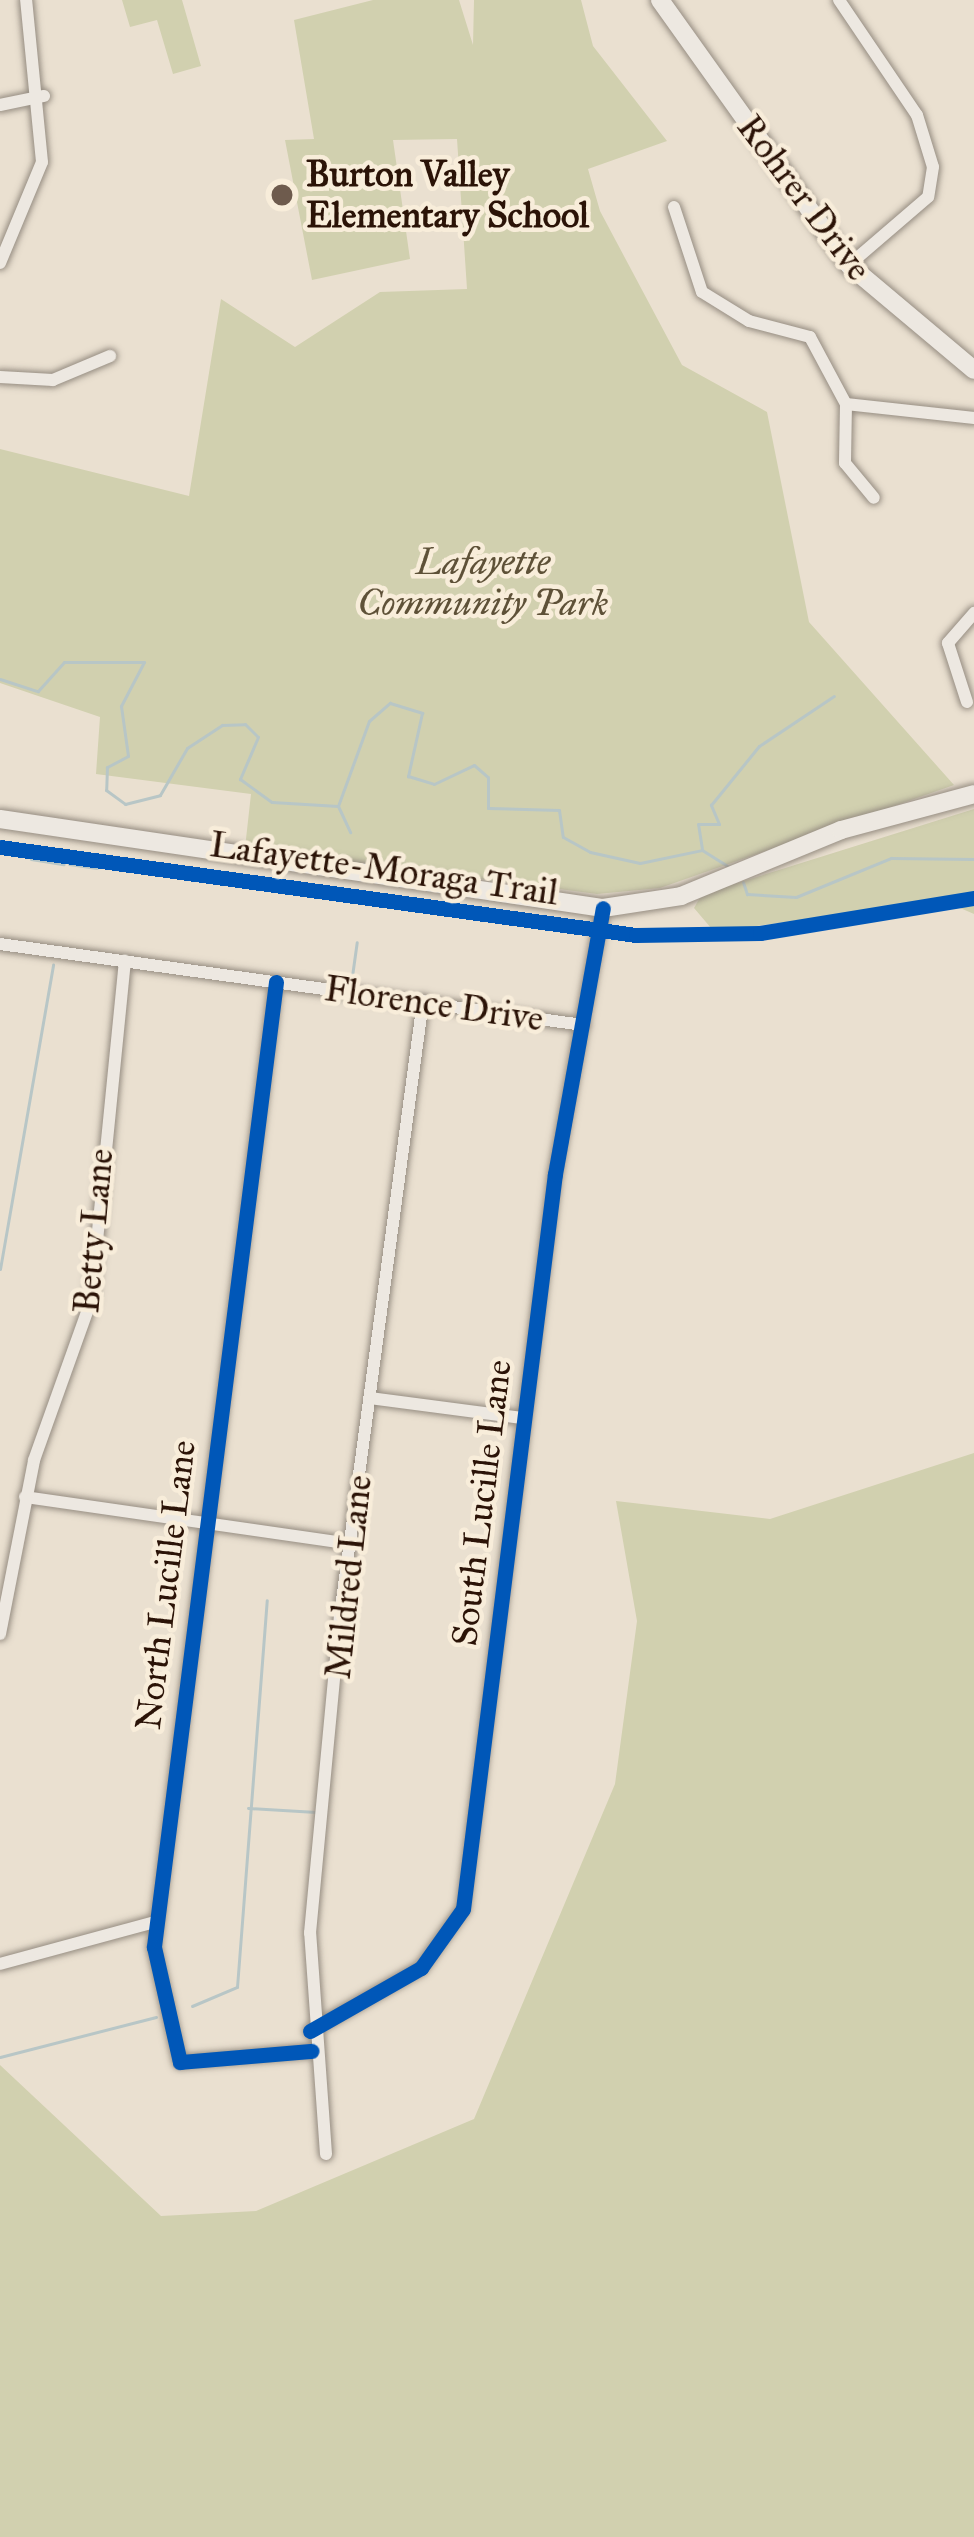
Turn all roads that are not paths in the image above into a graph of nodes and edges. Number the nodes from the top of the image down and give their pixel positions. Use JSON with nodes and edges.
{"nodes":[{"id":1,"x":26,"y":0,"type":"edge"},
{"id":2,"x":660,"y":0,"type":"edge"},
{"id":3,"x":838,"y":0,"type":"edge"},
{"id":4,"x":44,"y":96,"type":"junction"},
{"id":5,"x":0,"y":105,"type":"edge"},
{"id":6,"x":674,"y":206,"type":"dead end"},
{"id":7,"x":0,"y":263,"type":"edge"},
{"id":8,"x":849,"y":266,"type":"junction"},
{"id":9,"x":110,"y":356,"type":"dead end"},
{"id":10,"x":974,"y":370,"type":"edge"},
{"id":11,"x":0,"y":377,"type":"edge"},
{"id":12,"x":846,"y":404,"type":"junction"},
{"id":13,"x":974,"y":418,"type":"edge"},
{"id":14,"x":874,"y":498,"type":"dead end"},
{"id":15,"x":974,"y":614,"type":"edge"},
{"id":16,"x":967,"y":702,"type":"dead end"},
{"id":17,"x":974,"y":794,"type":"edge"},
{"id":18,"x":0,"y":819,"type":"edge"},
{"id":19,"x":603,"y":908,"type":"junction"},
{"id":20,"x":0,"y":944,"type":"edge"},
{"id":21,"x":125,"y":961,"type":"junction"},
{"id":22,"x":276,"y":982,"type":"junction"},
{"id":23,"x":423,"y":1001,"type":"junction"},
{"id":24,"x":583,"y":1025,"type":"junction"},
{"id":25,"x":370,"y":1398,"type":"junction"},
{"id":26,"x":522,"y":1418,"type":"junction"},
{"id":27,"x":25,"y":1497,"type":"junction"},
{"id":28,"x":202,"y":1522,"type":"junction"},
{"id":29,"x":350,"y":1544,"type":"junction"},
{"id":30,"x":0,"y":1634,"type":"edge"},
{"id":31,"x":154,"y":1922,"type":"junction"},
{"id":32,"x":0,"y":1964,"type":"edge"},
{"id":33,"x":310,"y":2031,"type":"junction"},
{"id":34,"x":312,"y":2051,"type":"junction"},
{"id":35,"x":326,"y":2154,"type":"dead end"}],
"edges":[{"from":1,"to":4,"type":"street"},
{"from":2,"to":8,"type":"street","name":"Rohrer Drive"},
{"from":3,"to":8,"type":"street"},
{"from":4,"to":5,"type":"street"},
{"from":4,"to":7,"type":"street"},
{"from":6,"to":12,"type":"street"},
{"from":8,"to":10,"type":"street","name":"Rohrer Drive"},
{"from":9,"to":11,"type":"street"},
{"from":12,"to":13,"type":"street"},
{"from":12,"to":14,"type":"street"},
{"from":15,"to":16,"type":"street"},
{"from":17,"to":19,"type":"street"},
{"from":18,"to":19,"type":"street"},
{"from":19,"to":24,"type":"street","name":"South Lucille Lane"},
{"from":20,"to":21,"type":"street","name":"Florence Drive"},
{"from":21,"to":22,"type":"street","name":"Florence Drive"},
{"from":21,"to":27,"type":"street","name":"Betty Lane"},
{"from":22,"to":23,"type":"street","name":"Florence Drive"},
{"from":22,"to":28,"type":"street","name":"North Lucille Lane"},
{"from":23,"to":24,"type":"street","name":"Florence Drive"},
{"from":23,"to":25,"type":"street","name":"Mildred Lane"},
{"from":24,"to":26,"type":"street","name":"South Lucille Lane"},
{"from":25,"to":26,"type":"street"},
{"from":25,"to":29,"type":"street","name":"Mildred Lane"},
{"from":26,"to":33,"type":"street","name":"South Lucille Lane"},
{"from":27,"to":28,"type":"street"},
{"from":27,"to":30,"type":"street","name":"Betty Lane"},
{"from":28,"to":29,"type":"street"},
{"from":28,"to":31,"type":"street","name":"North Lucille Lane"},
{"from":29,"to":33,"type":"street","name":"Mildred Lane"},
{"from":31,"to":32,"type":"street"},
{"from":31,"to":34,"type":"street","name":"North Lucille Lane"},
{"from":33,"to":34,"type":"street","name":"Mildred Lane"},
{"from":34,"to":35,"type":"street","name":"Mildred Lane"}]}
